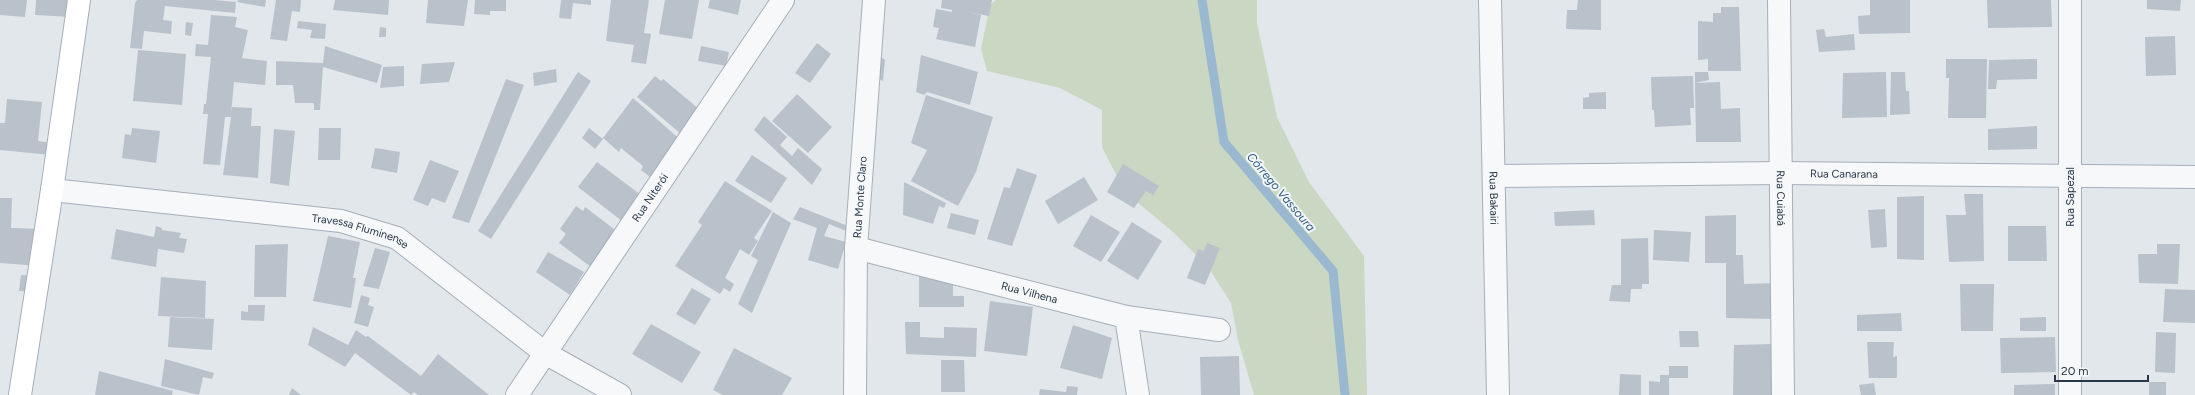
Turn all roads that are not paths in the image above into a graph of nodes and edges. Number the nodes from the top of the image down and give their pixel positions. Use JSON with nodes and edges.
{"nodes":[{"id":1,"x":79,"y":0,"type":"edge"},
{"id":2,"x":783,"y":0,"type":"edge"},
{"id":3,"x":874,"y":0,"type":"edge"},
{"id":4,"x":1490,"y":0,"type":"edge"},
{"id":5,"x":1780,"y":0,"type":"edge"},
{"id":6,"x":2070,"y":0,"type":"edge"},
{"id":7,"x":1781,"y":173,"type":"junction"},
{"id":8,"x":2070,"y":174,"type":"junction"},
{"id":9,"x":1494,"y":176,"type":"junction"},
{"id":10,"x":2195,"y":177,"type":"edge"},
{"id":11,"x":52,"y":190,"type":"junction"},
{"id":12,"x":856,"y":248,"type":"junction"},
{"id":13,"x":1126,"y":317,"type":"junction"},
{"id":14,"x":1219,"y":330,"type":"dead end"},
{"id":15,"x":545,"y":353,"type":"junction"},
{"id":16,"x":20,"y":395,"type":"edge"},
{"id":17,"x":518,"y":395,"type":"edge"},
{"id":18,"x":620,"y":395,"type":"edge"},
{"id":19,"x":855,"y":395,"type":"edge"},
{"id":20,"x":1138,"y":395,"type":"edge"},
{"id":21,"x":1498,"y":395,"type":"edge"},
{"id":22,"x":1782,"y":395,"type":"edge"},
{"id":23,"x":2070,"y":395,"type":"edge"}],
"edges":[{"from":1,"to":11,"type":"main road"},
{"from":2,"to":15,"type":"street","name":"Rua Niterói"},
{"from":3,"to":12,"type":"street","name":"Rua Monte Claro"},
{"from":4,"to":9,"type":"street","name":"Rua Bakairi"},
{"from":5,"to":7,"type":"street","name":"Rua Cuiabá"},
{"from":6,"to":8,"type":"street","name":"Rua Sapezal"},
{"from":7,"to":8,"type":"street","name":"Rua Canarana"},
{"from":7,"to":9,"type":"street","name":"Rua Canarana"},
{"from":7,"to":22,"type":"street","name":"Rua Cuiabá"},
{"from":8,"to":10,"type":"street","name":"Rua Canarana"},
{"from":8,"to":23,"type":"street","name":"Rua Sapezal"},
{"from":9,"to":21,"type":"street","name":"Rua Bakairi"},
{"from":11,"to":15,"type":"street","name":"Travessa Fluminense"},
{"from":11,"to":16,"type":"main road"},
{"from":12,"to":13,"type":"street","name":"Rua Vilhena"},
{"from":12,"to":19,"type":"street","name":"Rua Monte Claro"},
{"from":13,"to":14,"type":"street","name":"Rua Vilhena"},
{"from":13,"to":20,"type":"street"},
{"from":15,"to":17,"type":"street","name":"Rua Niterói"},
{"from":15,"to":18,"type":"street","name":"Travessa Fluminense"}]}
